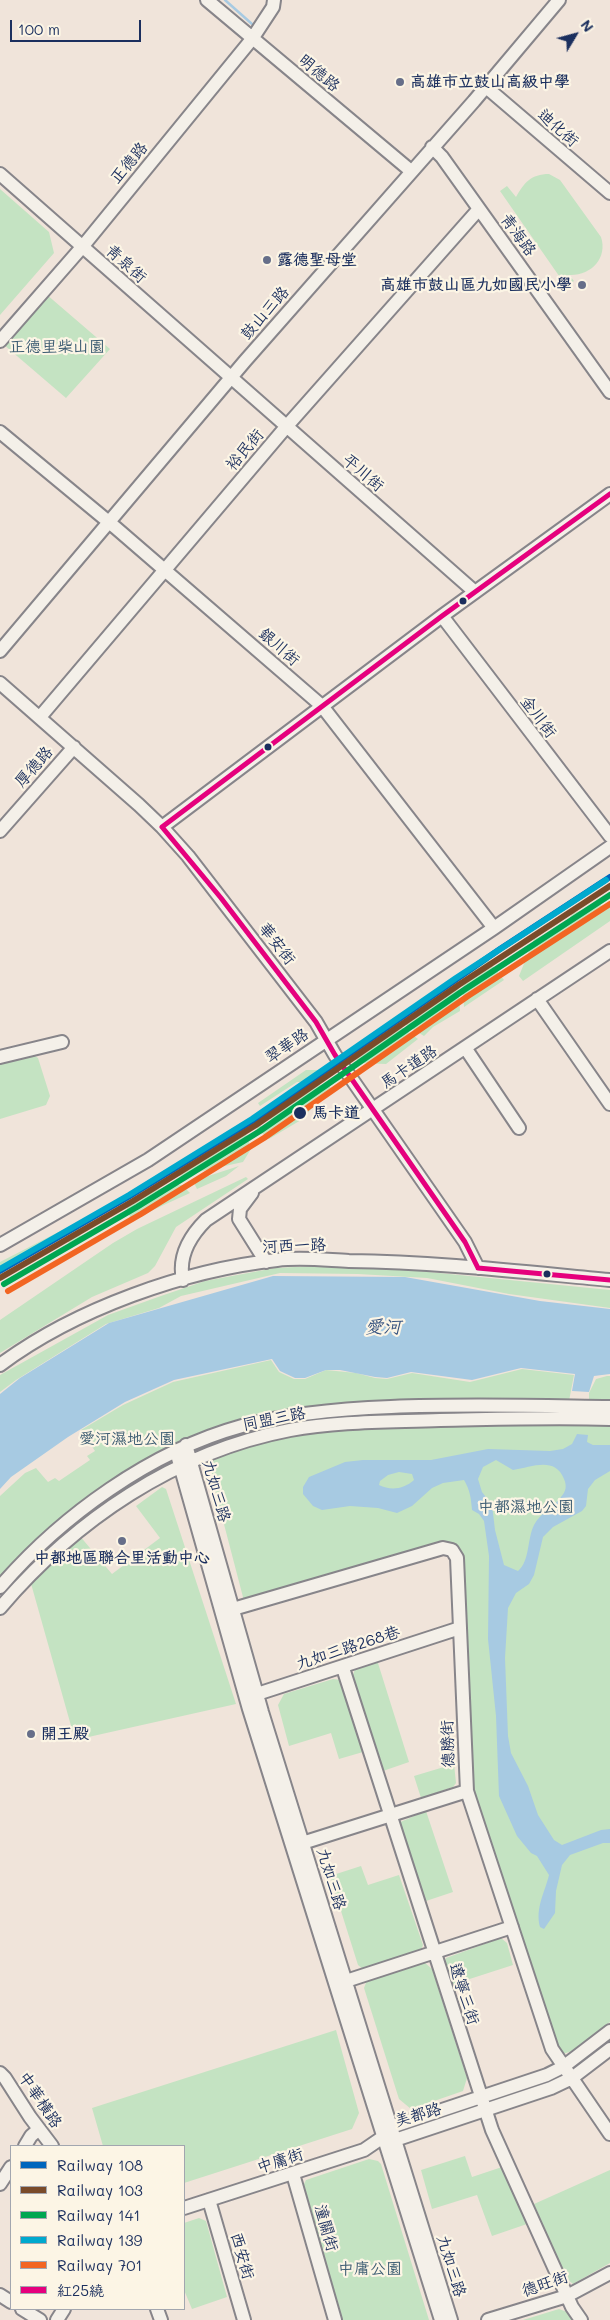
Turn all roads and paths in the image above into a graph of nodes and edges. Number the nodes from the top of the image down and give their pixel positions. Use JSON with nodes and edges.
{"nodes":[{"id":1,"x":207,"y":0,"type":"edge"},
{"id":2,"x":274,"y":0,"type":"edge"},
{"id":3,"x":559,"y":0,"type":"edge"},
{"id":4,"x":252,"y":39,"type":"junction"},
{"id":5,"x":486,"y":87,"type":"junction"},
{"id":6,"x":432,"y":146,"type":"junction"},
{"id":7,"x":411,"y":171,"type":"junction"},
{"id":8,"x":0,"y":174,"type":"edge"},
{"id":9,"x":610,"y":193,"type":"edge"},
{"id":10,"x":479,"y":209,"type":"junction"},
{"id":11,"x":83,"y":246,"type":"junction"},
{"id":12,"x":0,"y":341,"type":"edge"},
{"id":13,"x":230,"y":378,"type":"junction"},
{"id":14,"x":610,"y":392,"type":"edge"},
{"id":15,"x":286,"y":427,"type":"junction"},
{"id":16,"x":0,"y":432,"type":"edge"},
{"id":17,"x":610,"y":494,"type":"edge"},
{"id":18,"x":109,"y":522,"type":"junction"},
{"id":19,"x":164,"y":570,"type":"junction"},
{"id":20,"x":475,"y":592,"type":"junction"},
{"id":21,"x":442,"y":616,"type":"junction"},
{"id":22,"x":0,"y":652,"type":"edge"},
{"id":23,"x":0,"y":683,"type":"edge"},
{"id":24,"x":322,"y":706,"type":"junction"},
{"id":25,"x":40,"y":717,"type":"junction"},
{"id":26,"x":74,"y":747,"type":"junction"},
{"id":27,"x":162,"y":827,"type":"junction"},
{"id":28,"x":0,"y":831,"type":"edge"},
{"id":29,"x":610,"y":836,"type":"edge"},
{"id":30,"x":610,"y":847,"type":"edge"},
{"id":31,"x":494,"y":928,"type":"junction"},
{"id":32,"x":610,"y":951,"type":"edge"},
{"id":33,"x":538,"y":999,"type":"junction"},
{"id":34,"x":326,"y":1039,"type":"junction"},
{"id":35,"x":62,"y":1042,"type":"dead end"},
{"id":36,"x":466,"y":1049,"type":"junction"},
{"id":37,"x":0,"y":1056,"type":"edge"},
{"id":38,"x":610,"y":1104,"type":"edge"},
{"id":39,"x":373,"y":1110,"type":"junction"},
{"id":40,"x":519,"y":1128,"type":"dead end"},
{"id":41,"x":266,"y":1179,"type":"junction"},
{"id":42,"x":0,"y":1245,"type":"edge"},
{"id":43,"x":266,"y":1262,"type":"junction"},
{"id":44,"x":478,"y":1268,"type":"junction"},
{"id":45,"x":182,"y":1280,"type":"junction"},
{"id":46,"x":610,"y":1280,"type":"edge"},
{"id":47,"x":0,"y":1364,"type":"edge"},
{"id":48,"x":610,"y":1407,"type":"edge"},
{"id":49,"x":610,"y":1419,"type":"edge"},
{"id":50,"x":181,"y":1448,"type":"junction"},
{"id":51,"x":186,"y":1463,"type":"junction"},
{"id":52,"x":95,"y":1501,"type":"junction"},
{"id":53,"x":104,"y":1513,"type":"junction"},
{"id":54,"x":16,"y":1568,"type":"junction"},
{"id":55,"x":26,"y":1578,"type":"junction"},
{"id":56,"x":0,"y":1587,"type":"edge"},
{"id":57,"x":0,"y":1608,"type":"edge"},
{"id":58,"x":233,"y":1609,"type":"junction"},
{"id":59,"x":460,"y":1628,"type":"junction"},
{"id":60,"x":343,"y":1668,"type":"junction"},
{"id":61,"x":252,"y":1696,"type":"junction"},
{"id":62,"x":467,"y":1791,"type":"junction"},
{"id":63,"x":390,"y":1815,"type":"junction"},
{"id":64,"x":297,"y":1845,"type":"junction"},
{"id":65,"x":512,"y":1927,"type":"junction"},
{"id":66,"x":434,"y":1952,"type":"junction"},
{"id":67,"x":346,"y":1981,"type":"junction"},
{"id":68,"x":610,"y":2031,"type":"edge"},
{"id":69,"x":610,"y":2049,"type":"edge"},
{"id":70,"x":563,"y":2067,"type":"junction"},
{"id":71,"x":0,"y":2073,"type":"edge"},
{"id":72,"x":572,"y":2078,"type":"junction"},
{"id":73,"x":481,"y":2098,"type":"junction"},
{"id":74,"x":486,"y":2111,"type":"junction"},
{"id":75,"x":391,"y":2127,"type":"junction"},
{"id":76,"x":39,"y":2129,"type":"junction"},
{"id":77,"x":610,"y":2134,"type":"edge"},
{"id":78,"x":389,"y":2139,"type":"junction"},
{"id":79,"x":26,"y":2145,"type":"edge"},
{"id":80,"x":51,"y":2145,"type":"edge"},
{"id":81,"x":10,"y":2169,"type":"edge"},
{"id":82,"x":293,"y":2174,"type":"junction"},
{"id":83,"x":0,"y":2184,"type":"edge"},
{"id":84,"x":209,"y":2200,"type":"junction"},
{"id":85,"x":185,"y":2208,"type":"edge"},
{"id":86,"x":610,"y":2273,"type":"edge"},
{"id":87,"x":567,"y":2296,"type":"junction"},
{"id":88,"x":24,"y":2310,"type":"edge"},
{"id":89,"x":40,"y":2320,"type":"edge"},
{"id":90,"x":244,"y":2320,"type":"edge"},
{"id":91,"x":335,"y":2320,"type":"edge"},
{"id":92,"x":441,"y":2320,"type":"edge"},
{"id":93,"x":451,"y":2320,"type":"edge"},
{"id":94,"x":488,"y":2320,"type":"edge"},
{"id":95,"x":581,"y":2320,"type":"edge"}],
"edges":[{"from":1,"to":4,"type":"street","name":"明德路"},
{"from":2,"to":4,"type":"street","name":"正德路"},
{"from":3,"to":5,"type":"street","name":"鼓山三路"},
{"from":4,"to":7,"type":"street","name":"明德路"},
{"from":4,"to":11,"type":"street","name":"正德路"},
{"from":5,"to":6,"type":"street","name":"鼓山三路"},
{"from":5,"to":9,"type":"street","name":"迪化街"},
{"from":6,"to":7,"type":"street","name":"鼓山三路"},
{"from":6,"to":10,"type":"street","name":"青海路"},
{"from":7,"to":13,"type":"street","name":"鼓山三路"},
{"from":8,"to":11,"type":"street","name":"青泉街"},
{"from":10,"to":14,"type":"street","name":"青海路"},
{"from":10,"to":15,"type":"street","name":"裕民街"},
{"from":11,"to":12,"type":"street","name":"正德路"},
{"from":11,"to":13,"type":"street","name":"青泉街"},
{"from":13,"to":15,"type":"street","name":"平川街"},
{"from":13,"to":18,"type":"street","name":"鼓山三路"},
{"from":15,"to":19,"type":"street","name":"裕民街"},
{"from":15,"to":20,"type":"street","name":"平川街"},
{"from":16,"to":18,"type":"street","name":"銀川街"},
{"from":17,"to":20,"type":"street"},
{"from":18,"to":19,"type":"street","name":"銀川街"},
{"from":18,"to":22,"type":"street","name":"鼓山三路"},
{"from":19,"to":24,"type":"street","name":"銀川街"},
{"from":19,"to":25,"type":"street","name":"裕民街"},
{"from":20,"to":21,"type":"street"},
{"from":21,"to":24,"type":"street"},
{"from":21,"to":29,"type":"street","name":"金川街"},
{"from":23,"to":25,"type":"street","name":"華安街"},
{"from":24,"to":27,"type":"street"},
{"from":24,"to":31,"type":"street","name":"銀川街"},
{"from":25,"to":26,"type":"street","name":"華安街"},
{"from":26,"to":27,"type":"street","name":"華安街"},
{"from":26,"to":28,"type":"street","name":"厚德路"},
{"from":27,"to":34,"type":"street","name":"華安街"},
{"from":30,"to":31,"type":"street","name":"翠華路"},
{"from":31,"to":34,"type":"street","name":"翠華路"},
{"from":32,"to":33,"type":"street","name":"馬卡道路"},
{"from":33,"to":36,"type":"street","name":"馬卡道路"},
{"from":33,"to":38,"type":"street"},
{"from":34,"to":39,"type":"street","name":"華安街"},
{"from":34,"to":42,"type":"street","name":"翠華路"},
{"from":35,"to":37,"type":"street"},
{"from":36,"to":39,"type":"street","name":"馬卡道路"},
{"from":36,"to":40,"type":"street"},
{"from":39,"to":41,"type":"street","name":"馬卡道路"},
{"from":39,"to":44,"type":"street","name":"華安街"},
{"from":41,"to":43,"type":"street"},
{"from":41,"to":45,"type":"street","name":"馬卡道路"},
{"from":43,"to":44,"type":"street","name":"河西一路"},
{"from":43,"to":45,"type":"street","name":"河西一路"},
{"from":44,"to":46,"type":"street","name":"河西一路"},
{"from":45,"to":47,"type":"street","name":"河西一路"},
{"from":48,"to":50,"type":"street","name":"同盟三路"},
{"from":49,"to":51,"type":"street","name":"同盟三路"},
{"from":50,"to":51,"type":"street","name":"九如三路"},
{"from":50,"to":52,"type":"street","name":"同盟三路"},
{"from":51,"to":53,"type":"street","name":"同盟三路"},
{"from":51,"to":58,"type":"street","name":"九如三路"},
{"from":51,"to":61,"type":"street","name":"九如三路"},
{"from":52,"to":53,"type":"street"},
{"from":52,"to":54,"type":"street","name":"同盟三路"},
{"from":53,"to":55,"type":"street","name":"同盟三路"},
{"from":54,"to":55,"type":"street"},
{"from":54,"to":56,"type":"street","name":"同盟三路"},
{"from":55,"to":57,"type":"street","name":"同盟三路"},
{"from":58,"to":59,"type":"street","name":"德勝街"},
{"from":58,"to":61,"type":"street","name":"九如三路"},
{"from":59,"to":60,"type":"street","name":"九如三路268巷"},
{"from":59,"to":62,"type":"street","name":"德勝街"},
{"from":60,"to":61,"type":"street","name":"九如三路268巷"},
{"from":60,"to":63,"type":"street","name":"遼寧三街"},
{"from":61,"to":64,"type":"street","name":"九如三路"},
{"from":62,"to":63,"type":"street"},
{"from":62,"to":65,"type":"street","name":"德勝街"},
{"from":63,"to":64,"type":"street"},
{"from":63,"to":66,"type":"street","name":"遼寧三街"},
{"from":64,"to":67,"type":"street","name":"九如三路"},
{"from":64,"to":78,"type":"street","name":"九如三路"},
{"from":65,"to":66,"type":"street"},
{"from":65,"to":70,"type":"street","name":"德勝街"},
{"from":66,"to":67,"type":"street"},
{"from":66,"to":73,"type":"street","name":"遼寧三街"},
{"from":67,"to":75,"type":"street","name":"九如三路"},
{"from":68,"to":70,"type":"street","name":"美都路"},
{"from":69,"to":72,"type":"street","name":"美都路"},
{"from":70,"to":72,"type":"street","name":"德勝街"},
{"from":70,"to":73,"type":"street","name":"美都路"},
{"from":71,"to":76,"type":"street","name":"中華橫路"},
{"from":72,"to":74,"type":"street","name":"美都路"},
{"from":72,"to":77,"type":"street","name":"德勝街"},
{"from":73,"to":74,"type":"street","name":"遼寧三街"},
{"from":73,"to":75,"type":"street","name":"美都路"},
{"from":74,"to":78,"type":"street","name":"美都路"},
{"from":74,"to":87,"type":"street","name":"遼寧三街"},
{"from":75,"to":78,"type":"street","name":"美都路"},
{"from":76,"to":79,"type":"street"},
{"from":76,"to":80,"type":"street","name":"中華橫路"},
{"from":78,"to":82,"type":"street","name":"中庸街"},
{"from":78,"to":92,"type":"street","name":"九如三路"},
{"from":78,"to":93,"type":"street","name":"九如三路"},
{"from":81,"to":83,"type":"street"},
{"from":82,"to":84,"type":"street","name":"中庸街"},
{"from":82,"to":91,"type":"street","name":"潼關街"},
{"from":84,"to":85,"type":"street","name":"中庸街"},
{"from":84,"to":90,"type":"street","name":"西安街"},
{"from":86,"to":87,"type":"street","name":"德旺街"},
{"from":87,"to":94,"type":"street","name":"德旺街"},
{"from":87,"to":95,"type":"street","name":"遼寧三街"},
{"from":88,"to":89,"type":"street"}]}
